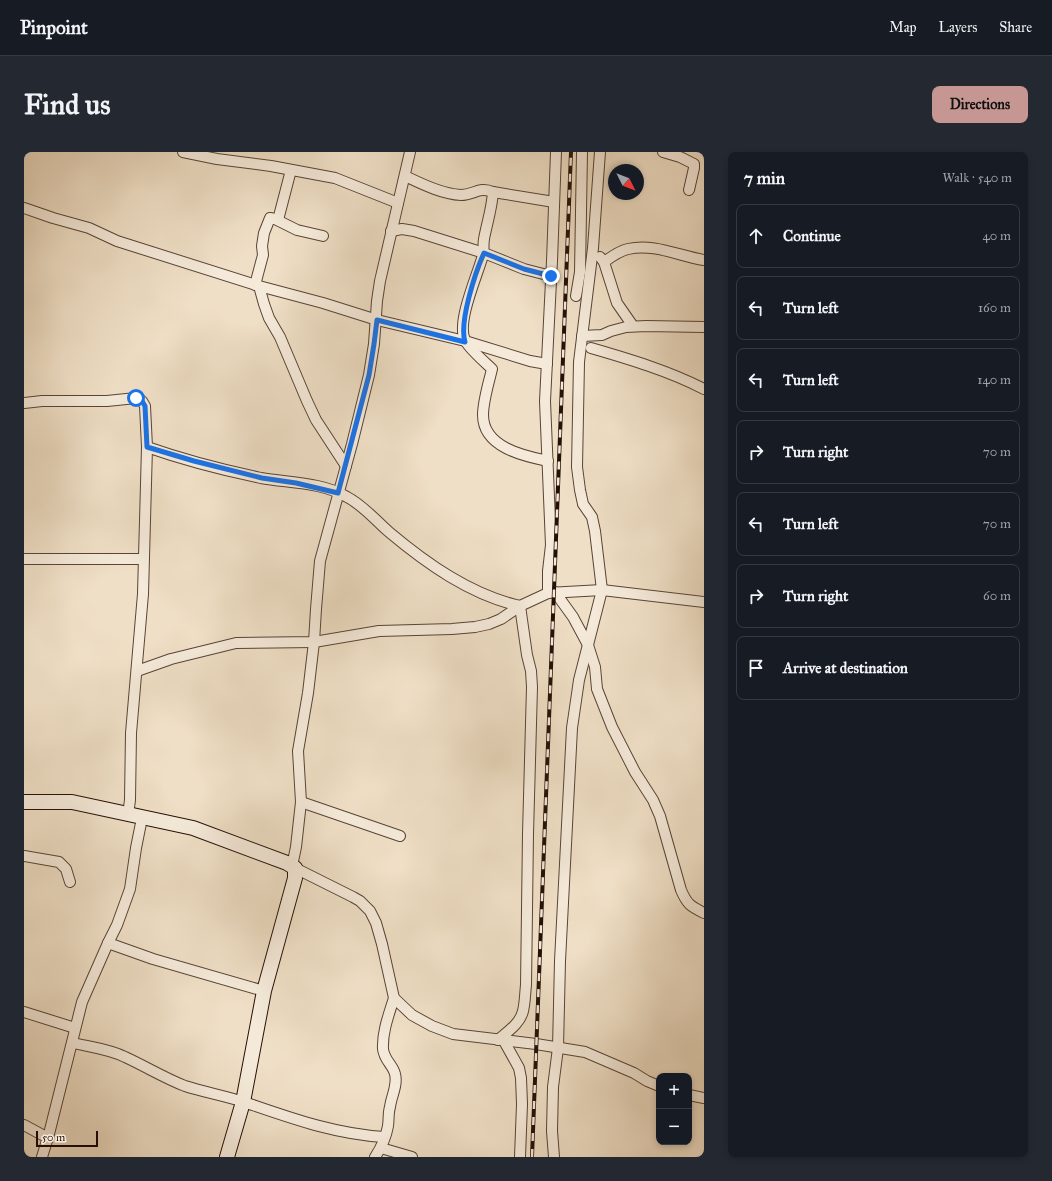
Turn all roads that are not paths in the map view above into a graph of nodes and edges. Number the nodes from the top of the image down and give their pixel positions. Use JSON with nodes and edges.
{"nodes":[{"id":1,"x":182,"y":152,"type":"edge"},
{"id":2,"x":410,"y":152,"type":"edge"},
{"id":3,"x":556,"y":152,"type":"edge"},
{"id":4,"x":582,"y":152,"type":"edge"},
{"id":5,"x":600,"y":152,"type":"edge"},
{"id":6,"x":663,"y":152,"type":"edge"},
{"id":7,"x":229,"y":156,"type":"edge"},
{"id":8,"x":290,"y":170,"type":"junction"},
{"id":9,"x":405,"y":176,"type":"junction"},
{"id":10,"x":688,"y":190,"type":"dead end"},
{"id":11,"x":493,"y":192,"type":"junction"},
{"id":12,"x":554,"y":202,"type":"junction"},
{"id":13,"x":398,"y":203,"type":"junction"},
{"id":14,"x":24,"y":208,"type":"edge"},
{"id":15,"x":278,"y":220,"type":"junction"},
{"id":16,"x":391,"y":231,"type":"junction"},
{"id":17,"x":323,"y":236,"type":"dead end"},
{"id":18,"x":593,"y":248,"type":"junction"},
{"id":19,"x":484,"y":253,"type":"junction"},
{"id":20,"x":704,"y":260,"type":"edge"},
{"id":21,"x":604,"y":262,"type":"junction"},
{"id":22,"x":551,"y":276,"type":"junction"},
{"id":23,"x":257,"y":286,"type":"junction"},
{"id":24,"x":576,"y":296,"type":"dead end"},
{"id":25,"x":377,"y":320,"type":"junction"},
{"id":26,"x":633,"y":326,"type":"junction"},
{"id":27,"x":704,"y":327,"type":"edge"},
{"id":28,"x":602,"y":335,"type":"junction"},
{"id":29,"x":582,"y":336,"type":"junction"},
{"id":30,"x":465,"y":342,"type":"junction"},
{"id":31,"x":591,"y":348,"type":"junction"},
{"id":32,"x":579,"y":362,"type":"junction"},
{"id":33,"x":547,"y":364,"type":"junction"},
{"id":34,"x":704,"y":389,"type":"edge"},
{"id":35,"x":24,"y":403,"type":"edge"},
{"id":36,"x":147,"y":447,"type":"junction"},
{"id":37,"x":548,"y":461,"type":"junction"},
{"id":38,"x":346,"y":466,"type":"junction"},
{"id":39,"x":338,"y":493,"type":"junction"},
{"id":40,"x":24,"y":559,"type":"edge"},
{"id":41,"x":144,"y":559,"type":"junction"},
{"id":42,"x":602,"y":590,"type":"junction"},
{"id":43,"x":551,"y":593,"type":"junction"},
{"id":44,"x":704,"y":602,"type":"edge"},
{"id":45,"x":520,"y":606,"type":"junction"},
{"id":46,"x":314,"y":642,"type":"junction"},
{"id":47,"x":588,"y":645,"type":"junction"},
{"id":48,"x":137,"y":671,"type":"junction"},
{"id":49,"x":24,"y":802,"type":"edge"},
{"id":50,"x":301,"y":802,"type":"junction"},
{"id":51,"x":128,"y":815,"type":"junction"},
{"id":52,"x":142,"y":818,"type":"junction"},
{"id":53,"x":400,"y":836,"type":"dead end"},
{"id":54,"x":24,"y":856,"type":"edge"},
{"id":55,"x":293,"y":867,"type":"junction"},
{"id":56,"x":70,"y":882,"type":"dead end"},
{"id":57,"x":704,"y":913,"type":"edge"},
{"id":58,"x":108,"y":943,"type":"junction"},
{"id":59,"x":264,"y":991,"type":"junction"},
{"id":60,"x":394,"y":998,"type":"junction"},
{"id":61,"x":24,"y":1012,"type":"edge"},
{"id":62,"x":75,"y":1028,"type":"junction"},
{"id":63,"x":501,"y":1040,"type":"junction"},
{"id":64,"x":73,"y":1043,"type":"junction"},
{"id":65,"x":558,"y":1048,"type":"junction"},
{"id":66,"x":656,"y":1085,"type":"edge"},
{"id":67,"x":692,"y":1096,"type":"edge"},
{"id":68,"x":704,"y":1098,"type":"edge"},
{"id":69,"x":243,"y":1102,"type":"junction"},
{"id":70,"x":24,"y":1125,"type":"edge"},
{"id":71,"x":384,"y":1137,"type":"junction"},
{"id":72,"x":48,"y":1138,"type":"junction"},
{"id":73,"x":381,"y":1148,"type":"junction"},
{"id":74,"x":42,"y":1157,"type":"edge"},
{"id":75,"x":227,"y":1157,"type":"edge"},
{"id":76,"x":375,"y":1157,"type":"edge"},
{"id":77,"x":412,"y":1157,"type":"edge"},
{"id":78,"x":520,"y":1157,"type":"edge"},
{"id":79,"x":554,"y":1157,"type":"edge"}],
"edges":[{"from":1,"to":7,"type":"street"},
{"from":2,"to":9,"type":"street"},
{"from":3,"to":12,"type":"street"},
{"from":4,"to":24,"type":"street"},
{"from":5,"to":18,"type":"street"},
{"from":6,"to":10,"type":"street"},
{"from":7,"to":8,"type":"street"},
{"from":8,"to":13,"type":"street"},
{"from":8,"to":15,"type":"street"},
{"from":9,"to":11,"type":"street"},
{"from":9,"to":13,"type":"street"},
{"from":11,"to":12,"type":"street"},
{"from":11,"to":19,"type":"street"},
{"from":12,"to":22,"type":"street"},
{"from":13,"to":16,"type":"street"},
{"from":14,"to":23,"type":"street"},
{"from":15,"to":17,"type":"street"},
{"from":15,"to":23,"type":"street"},
{"from":16,"to":19,"type":"street"},
{"from":16,"to":25,"type":"street"},
{"from":18,"to":21,"type":"street"},
{"from":18,"to":29,"type":"street"},
{"from":19,"to":22,"type":"street"},
{"from":19,"to":30,"type":"street"},
{"from":20,"to":21,"type":"street"},
{"from":21,"to":26,"type":"street"},
{"from":22,"to":33,"type":"street"},
{"from":23,"to":25,"type":"street"},
{"from":23,"to":38,"type":"street"},
{"from":25,"to":30,"type":"street"},
{"from":25,"to":38,"type":"street"},
{"from":26,"to":27,"type":"street"},
{"from":26,"to":28,"type":"street"},
{"from":28,"to":29,"type":"street"},
{"from":28,"to":31,"type":"street"},
{"from":29,"to":32,"type":"street"},
{"from":30,"to":33,"type":"street"},
{"from":30,"to":37,"type":"street"},
{"from":31,"to":32,"type":"street"},
{"from":31,"to":34,"type":"street"},
{"from":32,"to":42,"type":"street"},
{"from":33,"to":37,"type":"street"},
{"from":35,"to":36,"type":"street"},
{"from":36,"to":39,"type":"street"},
{"from":36,"to":41,"type":"street"},
{"from":37,"to":43,"type":"street"},
{"from":38,"to":39,"type":"street"},
{"from":39,"to":45,"type":"street"},
{"from":39,"to":46,"type":"street"},
{"from":40,"to":41,"type":"street"},
{"from":41,"to":48,"type":"street"},
{"from":42,"to":43,"type":"street"},
{"from":42,"to":44,"type":"street"},
{"from":42,"to":47,"type":"street"},
{"from":43,"to":45,"type":"street"},
{"from":43,"to":47,"type":"street"},
{"from":45,"to":46,"type":"street"},
{"from":45,"to":63,"type":"street"},
{"from":46,"to":48,"type":"street"},
{"from":46,"to":50,"type":"street"},
{"from":47,"to":57,"type":"street"},
{"from":47,"to":65,"type":"street"},
{"from":48,"to":51,"type":"street"},
{"from":49,"to":51,"type":"street"},
{"from":50,"to":53,"type":"street"},
{"from":50,"to":55,"type":"street"},
{"from":51,"to":52,"type":"street"},
{"from":52,"to":55,"type":"street"},
{"from":52,"to":58,"type":"street"},
{"from":54,"to":56,"type":"street"},
{"from":55,"to":59,"type":"street"},
{"from":55,"to":60,"type":"street"},
{"from":58,"to":59,"type":"street"},
{"from":58,"to":62,"type":"street"},
{"from":59,"to":69,"type":"street"},
{"from":60,"to":63,"type":"street"},
{"from":60,"to":71,"type":"street"},
{"from":61,"to":62,"type":"street"},
{"from":62,"to":64,"type":"street"},
{"from":63,"to":65,"type":"street"},
{"from":63,"to":78,"type":"street"},
{"from":64,"to":69,"type":"street"},
{"from":64,"to":72,"type":"street"},
{"from":65,"to":66,"type":"street"},
{"from":65,"to":79,"type":"street"},
{"from":67,"to":68,"type":"street"},
{"from":69,"to":71,"type":"street"},
{"from":69,"to":75,"type":"street"},
{"from":70,"to":72,"type":"street"},
{"from":71,"to":73,"type":"street"},
{"from":72,"to":74,"type":"street"},
{"from":73,"to":76,"type":"street"},
{"from":73,"to":77,"type":"street"}]}
